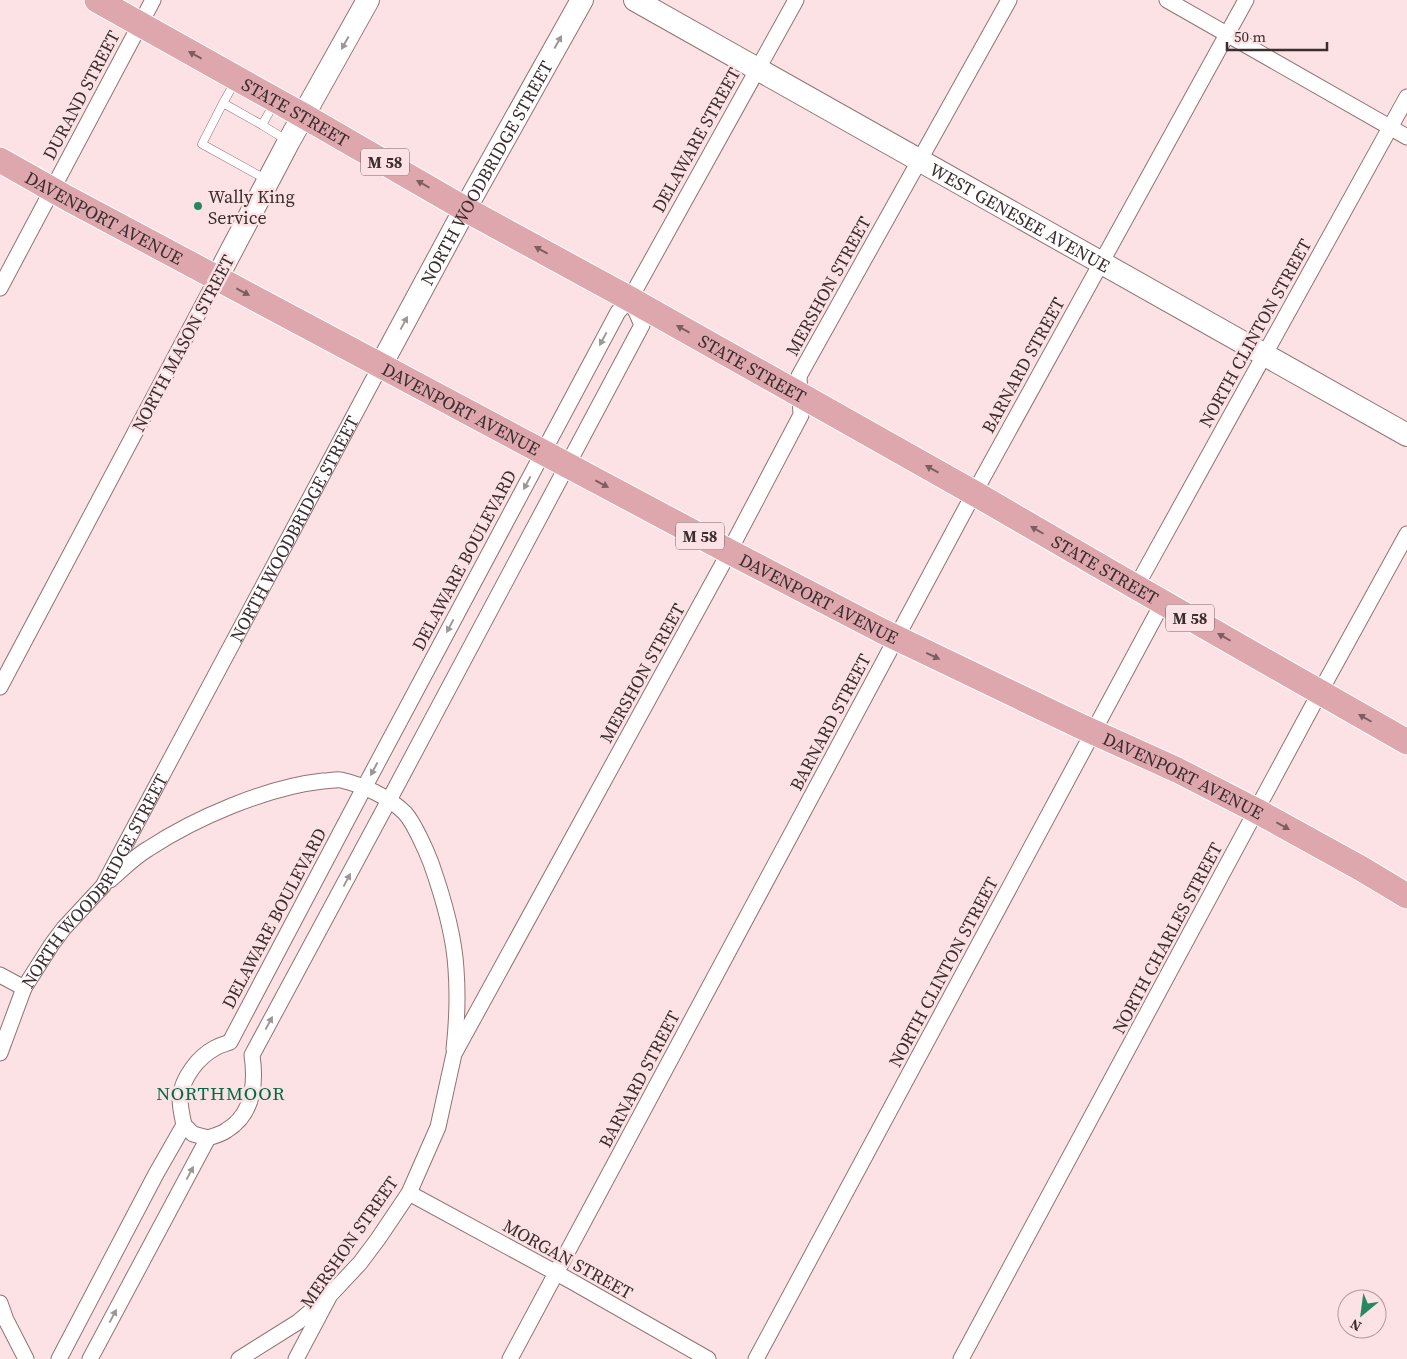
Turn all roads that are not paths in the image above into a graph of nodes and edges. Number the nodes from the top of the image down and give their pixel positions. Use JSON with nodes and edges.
{"nodes":[{"id":1,"x":97,"y":0,"type":"edge"},
{"id":2,"x":153,"y":0,"type":"edge"},
{"id":3,"x":368,"y":0,"type":"edge"},
{"id":4,"x":582,"y":0,"type":"edge"},
{"id":5,"x":635,"y":0,"type":"edge"},
{"id":6,"x":796,"y":0,"type":"edge"},
{"id":7,"x":1008,"y":0,"type":"edge"},
{"id":8,"x":1167,"y":0,"type":"edge"},
{"id":9,"x":1246,"y":0,"type":"edge"},
{"id":10,"x":140,"y":24,"type":"junction"},
{"id":11,"x":1228,"y":34,"type":"junction"},
{"id":12,"x":758,"y":69,"type":"junction"},
{"id":13,"x":237,"y":78,"type":"junction"},
{"id":14,"x":1407,"y":98,"type":"edge"},
{"id":15,"x":276,"y":101,"type":"junction"},
{"id":16,"x":223,"y":102,"type":"junction"},
{"id":17,"x":304,"y":116,"type":"junction"},
{"id":18,"x":262,"y":125,"type":"junction"},
{"id":19,"x":1391,"y":127,"type":"junction"},
{"id":20,"x":1407,"y":137,"type":"edge"},
{"id":21,"x":289,"y":141,"type":"junction"},
{"id":22,"x":0,"y":160,"type":"edge"},
{"id":23,"x":920,"y":160,"type":"junction"},
{"id":24,"x":268,"y":180,"type":"junction"},
{"id":25,"x":52,"y":190,"type":"junction"},
{"id":26,"x":465,"y":209,"type":"junction"},
{"id":27,"x":1101,"y":262,"type":"junction"},
{"id":28,"x":217,"y":278,"type":"junction"},
{"id":29,"x":0,"y":288,"type":"edge"},
{"id":30,"x":630,"y":299,"type":"junction"},
{"id":31,"x":1264,"y":354,"type":"junction"},
{"id":32,"x":380,"y":365,"type":"junction"},
{"id":33,"x":800,"y":395,"type":"junction"},
{"id":34,"x":1407,"y":435,"type":"edge"},
{"id":35,"x":543,"y":452,"type":"junction"},
{"id":36,"x":568,"y":466,"type":"junction"},
{"id":37,"x":974,"y":493,"type":"junction"},
{"id":38,"x":1407,"y":534,"type":"edge"},
{"id":39,"x":730,"y":552,"type":"junction"},
{"id":40,"x":1136,"y":587,"type":"junction"},
{"id":41,"x":1163,"y":602,"type":"junction"},
{"id":42,"x":896,"y":639,"type":"junction"},
{"id":43,"x":0,"y":688,"type":"edge"},
{"id":44,"x":1320,"y":692,"type":"junction"},
{"id":45,"x":1093,"y":732,"type":"junction"},
{"id":46,"x":1407,"y":742,"type":"edge"},
{"id":47,"x":364,"y":788,"type":"junction"},
{"id":48,"x":389,"y":801,"type":"junction"},
{"id":49,"x":1257,"y":811,"type":"junction"},
{"id":50,"x":103,"y":886,"type":"junction"},
{"id":51,"x":1407,"y":896,"type":"edge"},
{"id":52,"x":0,"y":974,"type":"edge"},
{"id":53,"x":24,"y":988,"type":"junction"},
{"id":54,"x":230,"y":1042,"type":"junction"},
{"id":55,"x":0,"y":1053,"type":"edge"},
{"id":56,"x":454,"y":1054,"type":"junction"},
{"id":57,"x":252,"y":1055,"type":"junction"},
{"id":58,"x":184,"y":1125,"type":"junction"},
{"id":59,"x":208,"y":1138,"type":"junction"},
{"id":60,"x":409,"y":1193,"type":"junction"},
{"id":61,"x":556,"y":1273,"type":"junction"},
{"id":62,"x":330,"y":1296,"type":"junction"},
{"id":63,"x":0,"y":1302,"type":"edge"},
{"id":64,"x":26,"y":1359,"type":"edge"},
{"id":65,"x":59,"y":1359,"type":"edge"},
{"id":66,"x":90,"y":1359,"type":"edge"},
{"id":67,"x":239,"y":1359,"type":"edge"},
{"id":68,"x":296,"y":1359,"type":"edge"},
{"id":69,"x":510,"y":1359,"type":"edge"},
{"id":70,"x":708,"y":1359,"type":"edge"},
{"id":71,"x":756,"y":1359,"type":"edge"},
{"id":72,"x":961,"y":1359,"type":"edge"}],
"edges":[{"from":1,"to":10,"type":"main road","name":"STATE STREET","number":"M 58"},
{"from":2,"to":10,"type":"street","name":"DURAND STREET"},
{"from":3,"to":17,"type":"street","name":"NORTH MASON STREET","one_way":true},
{"from":26,"to":4,"type":"street","name":"NORTH WOODBRIDGE STREET","one_way":true},
{"from":5,"to":12,"type":"street","name":"WEST GENESEE AVENUE"},
{"from":6,"to":12,"type":"street","name":"DELAWARE STREET"},
{"from":7,"to":23,"type":"street","name":"MERSHON STREET"},
{"from":8,"to":11,"type":"street"},
{"from":9,"to":11,"type":"street","name":"BARNARD STREET"},
{"from":13,"to":10,"type":"main road","name":"STATE STREET","number":"M 58","one_way":true},
{"from":10,"to":25,"type":"street","name":"DURAND STREET"},
{"from":11,"to":19,"type":"street"},
{"from":11,"to":27,"type":"street","name":"BARNARD STREET"},
{"from":12,"to":23,"type":"street","name":"WEST GENESEE AVENUE"},
{"from":12,"to":30,"type":"street","name":"DELAWARE STREET"},
{"from":13,"to":15,"type":"main road","name":"STATE STREET","number":"M 58"},
{"from":13,"to":16,"type":"lane"},
{"from":14,"to":19,"type":"street","name":"NORTH CLINTON STREET"},
{"from":15,"to":17,"type":"main road","name":"STATE STREET","number":"M 58"},
{"from":15,"to":18,"type":"lane"},
{"from":16,"to":18,"type":"lane"},
{"from":16,"to":24,"type":"lane"},
{"from":17,"to":21,"type":"street","name":"NORTH MASON STREET"},
{"from":26,"to":17,"type":"main road","name":"STATE STREET","number":"M 58","one_way":true},
{"from":18,"to":21,"type":"lane"},
{"from":19,"to":20,"type":"street"},
{"from":19,"to":31,"type":"street","name":"NORTH CLINTON STREET"},
{"from":21,"to":24,"type":"street","name":"NORTH MASON STREET"},
{"from":22,"to":25,"type":"main road","name":"DAVENPORT AVENUE","number":"M 58"},
{"from":23,"to":27,"type":"street","name":"WEST GENESEE AVENUE"},
{"from":23,"to":33,"type":"street","name":"MERSHON STREET"},
{"from":24,"to":28,"type":"street","name":"NORTH MASON STREET"},
{"from":25,"to":28,"type":"main road","name":"DAVENPORT AVENUE","number":"M 58"},
{"from":25,"to":29,"type":"street","name":"DURAND STREET"},
{"from":30,"to":26,"type":"main road","name":"STATE STREET","number":"M 58","one_way":true},
{"from":32,"to":26,"type":"street","name":"NORTH WOODBRIDGE STREET","one_way":true},
{"from":27,"to":31,"type":"street","name":"WEST GENESEE AVENUE"},
{"from":27,"to":37,"type":"street","name":"BARNARD STREET"},
{"from":28,"to":32,"type":"main road","name":"DAVENPORT AVENUE","number":"M 58","one_way":true},
{"from":28,"to":43,"type":"street","name":"NORTH MASON STREET"},
{"from":33,"to":30,"type":"main road","name":"STATE STREET","number":"M 58","one_way":true},
{"from":30,"to":35,"type":"street","name":"DELAWARE BOULEVARD","one_way":true},
{"from":30,"to":36,"type":"street"},
{"from":31,"to":34,"type":"street","name":"WEST GENESEE AVENUE"},
{"from":31,"to":40,"type":"street","name":"NORTH CLINTON STREET"},
{"from":32,"to":35,"type":"main road","name":"DAVENPORT AVENUE","number":"M 58"},
{"from":32,"to":50,"type":"street","name":"NORTH WOODBRIDGE STREET"},
{"from":37,"to":33,"type":"main road","name":"STATE STREET","number":"M 58","one_way":true},
{"from":33,"to":39,"type":"street","name":"MERSHON STREET"},
{"from":35,"to":36,"type":"main road","name":"DAVENPORT AVENUE","number":"M 58"},
{"from":35,"to":47,"type":"street","name":"DELAWARE BOULEVARD","one_way":true},
{"from":36,"to":39,"type":"main road","name":"DAVENPORT AVENUE","number":"M 58","one_way":true},
{"from":36,"to":48,"type":"street"},
{"from":40,"to":37,"type":"main road","name":"STATE STREET","number":"M 58","one_way":true},
{"from":37,"to":42,"type":"street","name":"BARNARD STREET"},
{"from":38,"to":44,"type":"street","name":"NORTH CHARLES STREET"},
{"from":39,"to":42,"type":"main road","name":"DAVENPORT AVENUE","number":"M 58"},
{"from":39,"to":56,"type":"street","name":"MERSHON STREET"},
{"from":40,"to":41,"type":"main road","name":"STATE STREET","number":"M 58"},
{"from":44,"to":41,"type":"main road","name":"STATE STREET","number":"M 58","one_way":true},
{"from":41,"to":45,"type":"street","name":"NORTH CLINTON STREET"},
{"from":42,"to":45,"type":"main road","name":"DAVENPORT AVENUE","number":"M 58","one_way":true},
{"from":42,"to":61,"type":"street","name":"BARNARD STREET"},
{"from":46,"to":44,"type":"main road","name":"STATE STREET","number":"M 58","one_way":true},
{"from":44,"to":49,"type":"street","name":"NORTH CHARLES STREET"},
{"from":45,"to":49,"type":"main road","name":"DAVENPORT AVENUE","number":"M 58"},
{"from":45,"to":71,"type":"street","name":"NORTH CLINTON STREET"},
{"from":47,"to":48,"type":"street"},
{"from":47,"to":50,"type":"street"},
{"from":47,"to":54,"type":"street","name":"DELAWARE BOULEVARD"},
{"from":48,"to":56,"type":"street"},
{"from":57,"to":48,"type":"street","one_way":true},
{"from":49,"to":51,"type":"main road","name":"DAVENPORT AVENUE","number":"M 58","one_way":true},
{"from":49,"to":72,"type":"street","name":"NORTH CHARLES STREET"},
{"from":50,"to":53,"type":"street","name":"NORTH WOODBRIDGE STREET"},
{"from":52,"to":53,"type":"street"},
{"from":53,"to":55,"type":"street","name":"NORTH WOODBRIDGE STREET"},
{"from":54,"to":57,"type":"street"},
{"from":54,"to":58,"type":"street"},
{"from":56,"to":60,"type":"street","name":"MERSHON STREET"},
{"from":57,"to":59,"type":"street"},
{"from":58,"to":59,"type":"street"},
{"from":58,"to":65,"type":"street"},
{"from":66,"to":59,"type":"street","one_way":true},
{"from":60,"to":61,"type":"street","name":"MORGAN STREET"},
{"from":60,"to":62,"type":"street","name":"MERSHON STREET"},
{"from":61,"to":69,"type":"street","name":"BARNARD STREET"},
{"from":61,"to":70,"type":"street","name":"MORGAN STREET"},
{"from":62,"to":67,"type":"street"},
{"from":62,"to":68,"type":"street","name":"MERSHON STREET"},
{"from":63,"to":64,"type":"street"}]}
